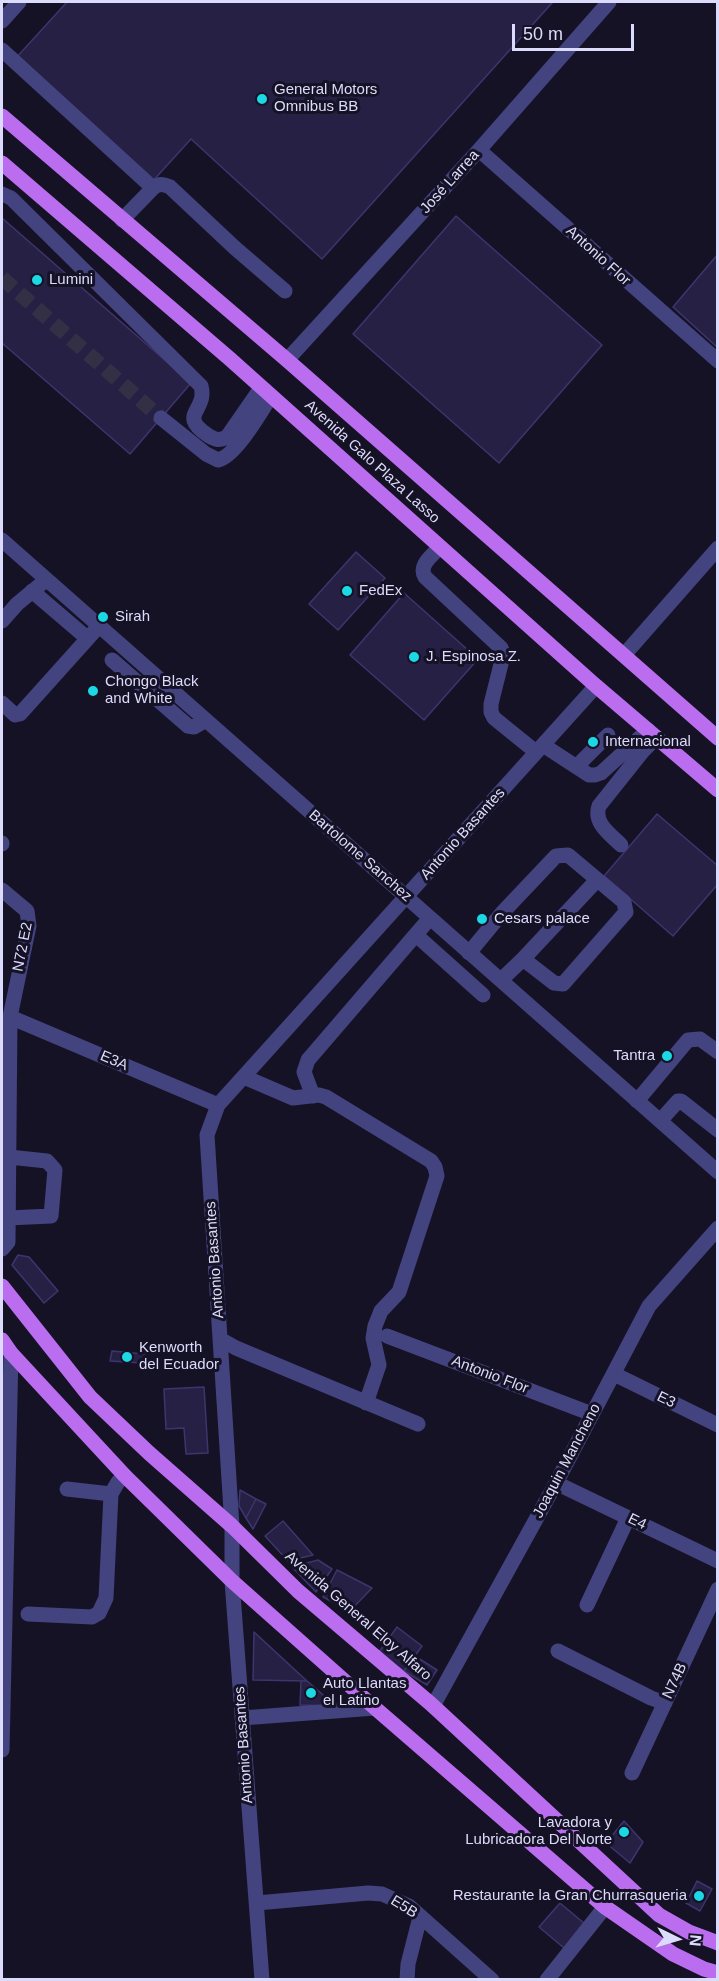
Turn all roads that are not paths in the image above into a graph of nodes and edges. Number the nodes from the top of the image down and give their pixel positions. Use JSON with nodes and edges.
{"nodes":[{"id":1,"x":19,"y":2,"type":"edge"},
{"id":2,"x":609,"y":2,"type":"edge"},
{"id":3,"x":2,"y":21,"type":"edge"},
{"id":4,"x":2,"y":50,"type":"edge"},
{"id":5,"x":2,"y":116,"type":"edge"},
{"id":6,"x":479,"y":150,"type":"junction"},
{"id":7,"x":2,"y":163,"type":"edge"},
{"id":8,"x":153,"y":188,"type":"junction"},
{"id":9,"x":2,"y":194,"type":"edge"},
{"id":10,"x":122,"y":220,"type":"junction"},
{"id":11,"x":285,"y":291,"type":"dead end"},
{"id":12,"x":287,"y":360,"type":"junction"},
{"id":13,"x":717,"y":361,"type":"edge"},
{"id":14,"x":266,"y":392,"type":"junction"},
{"id":15,"x":161,"y":418,"type":"tunnel mouth"},
{"id":16,"x":2,"y":540,"type":"edge"},
{"id":17,"x":440,"y":547,"type":"junction"},
{"id":18,"x":717,"y":548,"type":"edge"},
{"id":19,"x":48,"y":581,"type":"junction"},
{"id":20,"x":32,"y":591,"type":"junction"},
{"id":21,"x":2,"y":621,"type":"edge"},
{"id":22,"x":99,"y":626,"type":"junction"},
{"id":23,"x":87,"y":638,"type":"junction"},
{"id":24,"x":624,"y":655,"type":"junction"},
{"id":25,"x":112,"y":660,"type":"dead end"},
{"id":26,"x":596,"y":686,"type":"junction"},
{"id":27,"x":2,"y":703,"type":"edge"},
{"id":28,"x":206,"y":720,"type":"junction"},
{"id":29,"x":652,"y":734,"type":"junction"},
{"id":30,"x":608,"y":735,"type":"dead end"},
{"id":31,"x":717,"y":738,"type":"edge"},
{"id":32,"x":540,"y":748,"type":"junction"},
{"id":33,"x":577,"y":766,"type":"junction"},
{"id":34,"x":717,"y":790,"type":"edge"},
{"id":35,"x":621,"y":845,"type":"dead end"},
{"id":36,"x":597,"y":880,"type":"junction"},
{"id":37,"x":2,"y":890,"type":"edge"},
{"id":38,"x":406,"y":897,"type":"junction"},
{"id":39,"x":430,"y":918,"type":"junction"},
{"id":40,"x":416,"y":935,"type":"junction"},
{"id":41,"x":470,"y":953,"type":"junction"},
{"id":42,"x":523,"y":959,"type":"junction"},
{"id":43,"x":501,"y":980,"type":"junction"},
{"id":44,"x":483,"y":994,"type":"dead end"},
{"id":45,"x":10,"y":1017,"type":"junction"},
{"id":46,"x":717,"y":1052,"type":"edge"},
{"id":47,"x":244,"y":1077,"type":"junction"},
{"id":48,"x":313,"y":1096,"type":"junction"},
{"id":49,"x":637,"y":1101,"type":"junction"},
{"id":50,"x":218,"y":1106,"type":"junction"},
{"id":51,"x":660,"y":1122,"type":"junction"},
{"id":52,"x":717,"y":1130,"type":"edge"},
{"id":53,"x":9,"y":1157,"type":"junction"},
{"id":54,"x":717,"y":1172,"type":"edge"},
{"id":55,"x":8,"y":1218,"type":"junction"},
{"id":56,"x":717,"y":1228,"type":"edge"},
{"id":57,"x":2,"y":1249,"type":"edge"},
{"id":58,"x":2,"y":1286,"type":"edge"},
{"id":59,"x":387,"y":1336,"type":"dead end"},
{"id":60,"x":220,"y":1339,"type":"junction"},
{"id":61,"x":2,"y":1340,"type":"edge"},
{"id":62,"x":11,"y":1353,"type":"junction"},
{"id":63,"x":614,"y":1374,"type":"junction"},
{"id":64,"x":6,"y":1393,"type":"edge"},
{"id":65,"x":366,"y":1403,"type":"junction"},
{"id":66,"x":592,"y":1414,"type":"junction"},
{"id":67,"x":5,"y":1421,"type":"edge"},
{"id":68,"x":418,"y":1424,"type":"dead end"},
{"id":69,"x":717,"y":1425,"type":"edge"},
{"id":70,"x":5,"y":1462,"type":"edge"},
{"id":71,"x":124,"y":1476,"type":"junction"},
{"id":72,"x":556,"y":1484,"type":"junction"},
{"id":73,"x":67,"y":1489,"type":"dead end"},
{"id":74,"x":111,"y":1494,"type":"junction"},
{"id":75,"x":628,"y":1518,"type":"junction"},
{"id":76,"x":232,"y":1526,"type":"junction"},
{"id":77,"x":717,"y":1561,"type":"edge"},
{"id":78,"x":232,"y":1581,"type":"junction"},
{"id":79,"x":3,"y":1585,"type":"edge"},
{"id":80,"x":717,"y":1589,"type":"edge"},
{"id":81,"x":587,"y":1605,"type":"dead end"},
{"id":82,"x":28,"y":1614,"type":"dead end"},
{"id":83,"x":558,"y":1651,"type":"dead end"},
{"id":84,"x":665,"y":1703,"type":"junction"},
{"id":85,"x":433,"y":1706,"type":"junction"},
{"id":86,"x":375,"y":1708,"type":"junction"},
{"id":87,"x":2,"y":1712,"type":"edge"},
{"id":88,"x":242,"y":1718,"type":"junction"},
{"id":89,"x":2,"y":1750,"type":"edge"},
{"id":90,"x":632,"y":1773,"type":"dead end"},
{"id":91,"x":257,"y":1904,"type":"junction"},
{"id":92,"x":605,"y":1907,"type":"junction"},
{"id":93,"x":420,"y":1917,"type":"junction"},
{"id":94,"x":717,"y":1943,"type":"edge"},
{"id":95,"x":717,"y":1973,"type":"edge"},
{"id":96,"x":263,"y":1979,"type":"edge"},
{"id":97,"x":407,"y":1980,"type":"edge"},
{"id":98,"x":492,"y":1980,"type":"edge"},
{"id":99,"x":547,"y":1980,"type":"edge"}],
"edges":[{"from":1,"to":3,"type":"street"},
{"from":2,"to":6,"type":"street","name":"José Larrea"},
{"from":4,"to":8,"type":"street"},
{"from":5,"to":10,"type":"main road","name":"Avenida Galo Plaza Lasso"},
{"from":6,"to":12,"type":"street","name":"José Larrea"},
{"from":6,"to":13,"type":"street","name":"Antonio Flor"},
{"from":7,"to":14,"type":"main road","name":"Avenida Galo Plaza Lasso"},
{"from":8,"to":10,"type":"street"},
{"from":8,"to":11,"type":"street"},
{"from":9,"to":14,"type":"street"},
{"from":10,"to":12,"type":"main road","name":"Avenida Galo Plaza Lasso"},
{"from":12,"to":24,"type":"main road","name":"Avenida Galo Plaza Lasso"},
{"from":14,"to":15,"type":"street"},
{"from":14,"to":17,"type":"main road","name":"Avenida Galo Plaza Lasso"},
{"from":16,"to":19,"type":"street","name":"Bartolome Sanchez"},
{"from":17,"to":26,"type":"main road","name":"Avenida Galo Plaza Lasso"},
{"from":17,"to":32,"type":"street"},
{"from":18,"to":24,"type":"street"},
{"from":19,"to":20,"type":"street"},
{"from":19,"to":22,"type":"street","name":"Bartolome Sanchez"},
{"from":20,"to":21,"type":"street"},
{"from":20,"to":23,"type":"street"},
{"from":22,"to":23,"type":"street"},
{"from":22,"to":28,"type":"street","name":"Bartolome Sanchez"},
{"from":23,"to":27,"type":"street"},
{"from":24,"to":31,"type":"main road","name":"Avenida Galo Plaza Lasso"},
{"from":25,"to":28,"type":"street"},
{"from":26,"to":29,"type":"main road","name":"Avenida Galo Plaza Lasso"},
{"from":26,"to":32,"type":"street","name":"Antonio Basantes"},
{"from":28,"to":38,"type":"street","name":"Bartolome Sanchez"},
{"from":29,"to":33,"type":"street"},
{"from":29,"to":34,"type":"main road","name":"Avenida Galo Plaza Lasso"},
{"from":29,"to":35,"type":"street"},
{"from":30,"to":33,"type":"street"},
{"from":32,"to":33,"type":"street"},
{"from":32,"to":38,"type":"street","name":"Antonio Basantes"},
{"from":36,"to":41,"type":"street"},
{"from":36,"to":42,"type":"street"},
{"from":36,"to":42,"type":"street"},
{"from":37,"to":45,"type":"street","name":"N72 E2"},
{"from":38,"to":39,"type":"street","name":"Bartolome Sanchez"},
{"from":38,"to":47,"type":"street","name":"Antonio Basantes"},
{"from":39,"to":40,"type":"street"},
{"from":39,"to":41,"type":"street","name":"Bartolome Sanchez"},
{"from":40,"to":44,"type":"street"},
{"from":40,"to":48,"type":"street"},
{"from":41,"to":43,"type":"street","name":"Bartolome Sanchez"},
{"from":42,"to":43,"type":"street"},
{"from":43,"to":49,"type":"street","name":"Bartolome Sanchez"},
{"from":45,"to":50,"type":"street","name":"E3A"},
{"from":45,"to":53,"type":"street"},
{"from":46,"to":49,"type":"street"},
{"from":47,"to":48,"type":"street"},
{"from":47,"to":50,"type":"street","name":"Antonio Basantes"},
{"from":48,"to":65,"type":"street"},
{"from":49,"to":51,"type":"street","name":"Bartolome Sanchez"},
{"from":50,"to":60,"type":"street","name":"Antonio Basantes"},
{"from":51,"to":52,"type":"street"},
{"from":51,"to":54,"type":"street","name":"Bartolome Sanchez"},
{"from":53,"to":55,"type":"street"},
{"from":53,"to":55,"type":"street"},
{"from":55,"to":57,"type":"street"},
{"from":56,"to":63,"type":"street","name":"Joaquin Mancheno"},
{"from":58,"to":76,"type":"main road","name":"Avenida General Eloy Alfaro"},
{"from":59,"to":66,"type":"street","name":"Antonio Flor"},
{"from":60,"to":65,"type":"street"},
{"from":60,"to":76,"type":"street","name":"Antonio Basantes"},
{"from":61,"to":62,"type":"main road"},
{"from":62,"to":64,"type":"street"},
{"from":62,"to":71,"type":"main road"},
{"from":63,"to":66,"type":"street","name":"Joaquin Mancheno"},
{"from":63,"to":69,"type":"street","name":"E3"},
{"from":64,"to":67,"type":"street"},
{"from":65,"to":68,"type":"street"},
{"from":66,"to":72,"type":"street","name":"Joaquin Mancheno"},
{"from":67,"to":70,"type":"street"},
{"from":70,"to":79,"type":"street"},
{"from":71,"to":74,"type":"street"},
{"from":71,"to":78,"type":"main road"},
{"from":72,"to":75,"type":"street","name":"E4"},
{"from":72,"to":85,"type":"street","name":"Joaquin Mancheno"},
{"from":73,"to":74,"type":"street"},
{"from":74,"to":82,"type":"street"},
{"from":75,"to":77,"type":"street","name":"E4"},
{"from":75,"to":81,"type":"street"},
{"from":76,"to":78,"type":"street","name":"Antonio Basantes"},
{"from":76,"to":85,"type":"main road","name":"Avenida General Eloy Alfaro"},
{"from":78,"to":86,"type":"main road"},
{"from":78,"to":88,"type":"street","name":"Antonio Basantes"},
{"from":79,"to":87,"type":"street"},
{"from":80,"to":84,"type":"street","name":"N74B"},
{"from":83,"to":84,"type":"street"},
{"from":84,"to":90,"type":"street","name":"N74B"},
{"from":85,"to":94,"type":"main road","name":"Avenida General Eloy Alfaro"},
{"from":86,"to":88,"type":"street"},
{"from":86,"to":92,"type":"main road"},
{"from":87,"to":89,"type":"street"},
{"from":88,"to":91,"type":"street","name":"Antonio Basantes"},
{"from":91,"to":93,"type":"street","name":"E5B"},
{"from":91,"to":96,"type":"street","name":"Antonio Basantes"},
{"from":92,"to":95,"type":"main road"},
{"from":92,"to":99,"type":"street"},
{"from":93,"to":97,"type":"street"},
{"from":93,"to":98,"type":"street","name":"E5B"}]}
